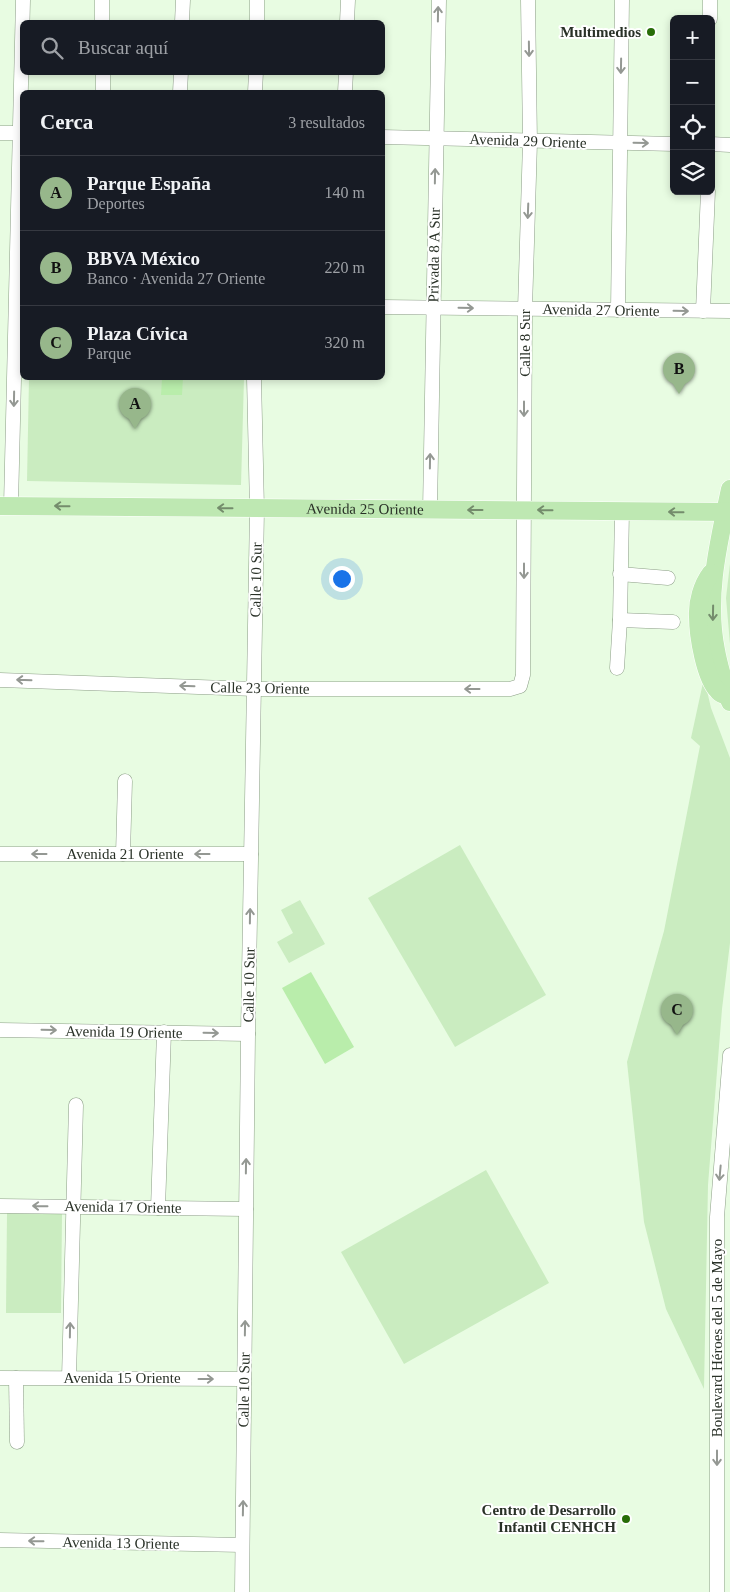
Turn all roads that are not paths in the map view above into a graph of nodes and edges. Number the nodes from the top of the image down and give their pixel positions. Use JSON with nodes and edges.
{"nodes":[{"id":1,"x":23,"y":0,"type":"edge"},
{"id":2,"x":102,"y":0,"type":"edge"},
{"id":3,"x":183,"y":0,"type":"edge"},
{"id":4,"x":258,"y":0,"type":"edge"},
{"id":5,"x":348,"y":0,"type":"edge"},
{"id":6,"x":439,"y":0,"type":"edge"},
{"id":7,"x":528,"y":0,"type":"edge"},
{"id":8,"x":622,"y":0,"type":"edge"},
{"id":9,"x":710,"y":0,"type":"edge"},
{"id":10,"x":710,"y":15,"type":"edge"},
{"id":11,"x":23,"y":20,"type":"edge"},
{"id":12,"x":102,"y":20,"type":"edge"},
{"id":13,"x":182,"y":20,"type":"edge"},
{"id":14,"x":257,"y":20,"type":"edge"},
{"id":15,"x":347,"y":20,"type":"edge"},
{"id":16,"x":22,"y":75,"type":"edge"},
{"id":17,"x":103,"y":75,"type":"edge"},
{"id":18,"x":181,"y":75,"type":"edge"},
{"id":19,"x":256,"y":75,"type":"edge"},
{"id":20,"x":346,"y":75,"type":"edge"},
{"id":21,"x":22,"y":90,"type":"edge"},
{"id":22,"x":103,"y":90,"type":"edge"},
{"id":23,"x":180,"y":90,"type":"edge"},
{"id":24,"x":255,"y":90,"type":"edge"},
{"id":25,"x":345,"y":90,"type":"edge"},
{"id":26,"x":0,"y":133,"type":"edge"},
{"id":27,"x":20,"y":133,"type":"edge"},
{"id":28,"x":385,"y":137,"type":"edge"},
{"id":29,"x":435,"y":138,"type":"junction"},
{"id":30,"x":530,"y":142,"type":"junction"},
{"id":31,"x":620,"y":143,"type":"junction"},
{"id":32,"x":670,"y":144,"type":"edge"},
{"id":33,"x":715,"y":144,"type":"edge"},
{"id":34,"x":730,"y":145,"type":"edge"},
{"id":35,"x":20,"y":158,"type":"edge"},
{"id":36,"x":708,"y":195,"type":"edge"},
{"id":37,"x":385,"y":307,"type":"edge"},
{"id":38,"x":433,"y":308,"type":"junction"},
{"id":39,"x":525,"y":309,"type":"junction"},
{"id":40,"x":618,"y":310,"type":"junction"},
{"id":41,"x":703,"y":311,"type":"junction"},
{"id":42,"x":730,"y":311,"type":"edge"},
{"id":43,"x":254,"y":380,"type":"edge"},
{"id":44,"x":730,"y":489,"type":"edge"},
{"id":45,"x":6,"y":506,"type":"edge"},
{"id":46,"x":257,"y":509,"type":"junction"},
{"id":47,"x":430,"y":510,"type":"junction"},
{"id":48,"x":524,"y":510,"type":"junction"},
{"id":49,"x":622,"y":511,"type":"junction"},
{"id":50,"x":728,"y":512,"type":"edge"},
{"id":51,"x":620,"y":574,"type":"junction"},
{"id":52,"x":668,"y":578,"type":"dead end"},
{"id":53,"x":620,"y":620,"type":"junction"},
{"id":54,"x":674,"y":622,"type":"dead end"},
{"id":55,"x":617,"y":668,"type":"dead end"},
{"id":56,"x":0,"y":680,"type":"edge"},
{"id":57,"x":520,"y":686,"type":"joint"},
{"id":58,"x":255,"y":689,"type":"junction"},
{"id":59,"x":730,"y":699,"type":"edge"},
{"id":60,"x":125,"y":781,"type":"dead end"},
{"id":61,"x":0,"y":854,"type":"edge"},
{"id":62,"x":123,"y":854,"type":"junction"},
{"id":63,"x":250,"y":854,"type":"junction"},
{"id":64,"x":0,"y":1030,"type":"edge"},
{"id":65,"x":164,"y":1032,"type":"junction"},
{"id":66,"x":248,"y":1034,"type":"junction"},
{"id":67,"x":730,"y":1055,"type":"edge"},
{"id":68,"x":76,"y":1105,"type":"dead end"},
{"id":69,"x":0,"y":1206,"type":"edge"},
{"id":70,"x":73,"y":1206,"type":"junction"},
{"id":71,"x":158,"y":1208,"type":"junction"},
{"id":72,"x":246,"y":1209,"type":"junction"},
{"id":73,"x":723,"y":1217,"type":"edge"},
{"id":74,"x":0,"y":1378,"type":"edge"},
{"id":75,"x":16,"y":1378,"type":"junction"},
{"id":76,"x":69,"y":1378,"type":"junction"},
{"id":77,"x":244,"y":1379,"type":"junction"},
{"id":78,"x":17,"y":1442,"type":"dead end"},
{"id":79,"x":0,"y":1540,"type":"edge"},
{"id":80,"x":242,"y":1545,"type":"junction"},
{"id":81,"x":242,"y":1592,"type":"edge"},
{"id":82,"x":716,"y":1592,"type":"edge"}],
"edges":[{"from":1,"to":11,"type":"street"},
{"from":2,"to":12,"type":"street"},
{"from":3,"to":13,"type":"street"},
{"from":4,"to":14,"type":"street"},
{"from":5,"to":15,"type":"street"},
{"from":29,"to":6,"type":"street","name":"Privada 8 A Sur","one_way":true},
{"from":7,"to":30,"type":"street","name":"Calle 8 Sur","one_way":true},
{"from":8,"to":31,"type":"street","one_way":true},
{"from":9,"to":10,"type":"street"},
{"from":16,"to":21,"type":"street"},
{"from":17,"to":22,"type":"street"},
{"from":18,"to":23,"type":"street"},
{"from":19,"to":24,"type":"street"},
{"from":20,"to":25,"type":"street"},
{"from":26,"to":27,"type":"street"},
{"from":28,"to":29,"type":"street","name":"Avenida 29 Oriente"},
{"from":29,"to":30,"type":"street","name":"Avenida 29 Oriente"},
{"from":38,"to":29,"type":"street","name":"Privada 8 A Sur","one_way":true},
{"from":30,"to":31,"type":"street","name":"Avenida 29 Oriente"},
{"from":30,"to":39,"type":"street","name":"Calle 8 Sur","one_way":true},
{"from":31,"to":32,"type":"street","name":"Avenida 29 Oriente","one_way":true},
{"from":31,"to":40,"type":"street"},
{"from":33,"to":34,"type":"street"},
{"from":35,"to":45,"type":"street","one_way":true},
{"from":36,"to":41,"type":"street"},
{"from":37,"to":38,"type":"street","name":"Avenida 27 Oriente"},
{"from":38,"to":39,"type":"street","name":"Avenida 27 Oriente","one_way":true},
{"from":47,"to":38,"type":"street","name":"Privada 8 A Sur","one_way":true},
{"from":39,"to":40,"type":"street","name":"Avenida 27 Oriente"},
{"from":39,"to":48,"type":"street","name":"Calle 8 Sur","one_way":true},
{"from":40,"to":41,"type":"street","name":"Avenida 27 Oriente","one_way":true},
{"from":41,"to":42,"type":"street","name":"Avenida 27 Oriente"},
{"from":43,"to":46,"type":"street","name":"Calle 10 Sur"},
{"from":44,"to":50,"type":"main road"},
{"from":46,"to":45,"type":"main road","name":"Avenida 25 Oriente","one_way":true},
{"from":46,"to":47,"type":"main road","name":"Avenida 25 Oriente"},
{"from":46,"to":58,"type":"street","name":"Calle 10 Sur"},
{"from":48,"to":47,"type":"main road","name":"Avenida 25 Oriente","one_way":true},
{"from":49,"to":48,"type":"main road","name":"Avenida 25 Oriente","one_way":true},
{"from":48,"to":57,"type":"street","name":"Calle 8 Sur","one_way":true},
{"from":50,"to":49,"type":"main road","name":"Avenida 25 Oriente","one_way":true},
{"from":49,"to":51,"type":"street"},
{"from":50,"to":59,"type":"main road","one_way":true},
{"from":51,"to":52,"type":"street"},
{"from":51,"to":53,"type":"street"},
{"from":53,"to":54,"type":"street"},
{"from":53,"to":55,"type":"street"},
{"from":58,"to":56,"type":"street","name":"Calle 23 Oriente","one_way":true},
{"from":57,"to":58,"type":"street","name":"Calle 23 Oriente","one_way":true},
{"from":58,"to":63,"type":"street","name":"Calle 10 Sur"},
{"from":60,"to":62,"type":"street"},
{"from":62,"to":61,"type":"street","name":"Avenida 21 Oriente","one_way":true},
{"from":63,"to":62,"type":"street","name":"Avenida 21 Oriente","one_way":true},
{"from":66,"to":63,"type":"street","name":"Calle 10 Sur","one_way":true},
{"from":64,"to":65,"type":"street","name":"Avenida 19 Oriente","one_way":true},
{"from":65,"to":66,"type":"street","name":"Avenida 19 Oriente","one_way":true},
{"from":65,"to":71,"type":"street"},
{"from":72,"to":66,"type":"street","name":"Calle 10 Sur","one_way":true},
{"from":67,"to":73,"type":"street","name":"Boulevard Héroes del 5 de Mayo","one_way":true},
{"from":68,"to":70,"type":"street"},
{"from":70,"to":69,"type":"street","name":"Avenida 17 Oriente","one_way":true},
{"from":70,"to":71,"type":"street","name":"Avenida 17 Oriente"},
{"from":76,"to":70,"type":"street","one_way":true},
{"from":71,"to":72,"type":"street","name":"Avenida 17 Oriente"},
{"from":77,"to":72,"type":"street","name":"Calle 10 Sur","one_way":true},
{"from":73,"to":82,"type":"street","name":"Boulevard Héroes del 5 de Mayo","one_way":true},
{"from":74,"to":75,"type":"street","name":"Avenida 15 Oriente"},
{"from":75,"to":76,"type":"street","name":"Avenida 15 Oriente"},
{"from":75,"to":78,"type":"street"},
{"from":76,"to":77,"type":"street","name":"Avenida 15 Oriente","one_way":true},
{"from":80,"to":77,"type":"street","name":"Calle 10 Sur","one_way":true},
{"from":80,"to":79,"type":"street","name":"Avenida 13 Oriente","one_way":true},
{"from":80,"to":81,"type":"street","name":"Calle 10 Sur"}]}
